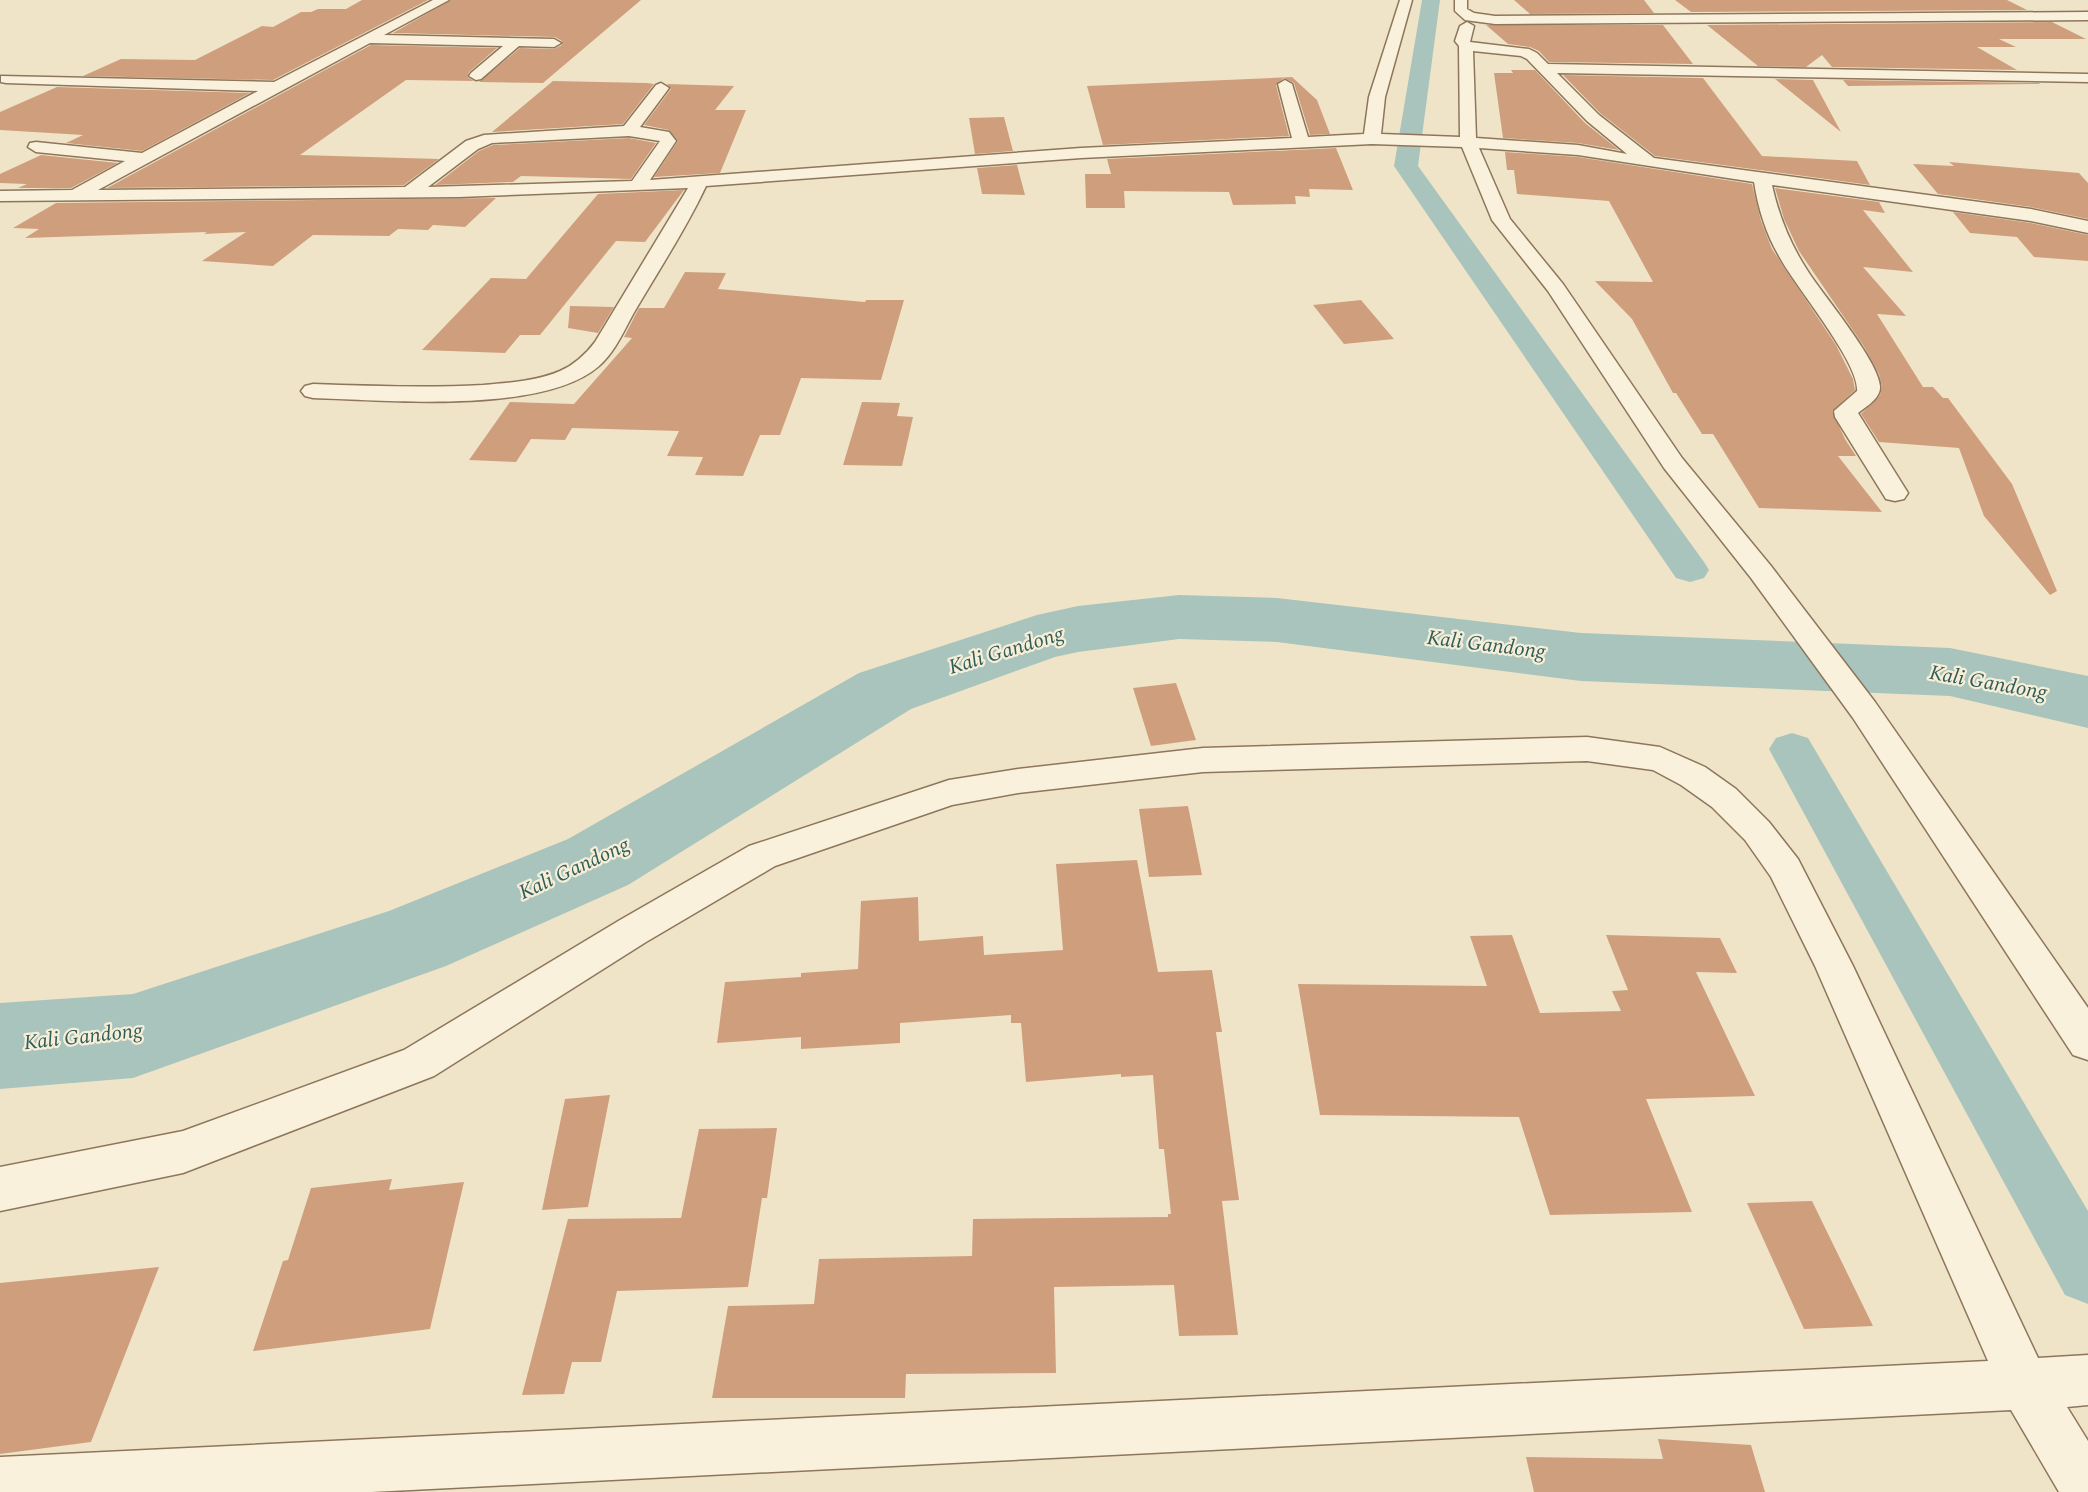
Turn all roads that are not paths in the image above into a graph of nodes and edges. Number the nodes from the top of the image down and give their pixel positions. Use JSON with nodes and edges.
{"nodes":[{"id":1,"x":443,"y":0,"type":"edge"},
{"id":2,"x":1406,"y":0,"type":"edge"},
{"id":3,"x":1461,"y":0,"type":"edge"},
{"id":4,"x":2088,"y":16,"type":"edge"},
{"id":5,"x":1470,"y":17,"type":"junction"},
{"id":6,"x":366,"y":39,"type":"junction"},
{"id":7,"x":516,"y":42,"type":"junction"},
{"id":8,"x":554,"y":43,"type":"dead end"},
{"id":9,"x":1466,"y":46,"type":"junction"},
{"id":10,"x":1545,"y":68,"type":"junction"},
{"id":11,"x":476,"y":76,"type":"dead end"},
{"id":12,"x":2088,"y":78,"type":"edge"},
{"id":13,"x":6,"y":79,"type":"dead end"},
{"id":14,"x":1286,"y":84,"type":"dead end"},
{"id":15,"x":276,"y":87,"type":"junction"},
{"id":16,"x":661,"y":87,"type":"dead end"},
{"id":17,"x":629,"y":131,"type":"junction"},
{"id":18,"x":1372,"y":139,"type":"junction"},
{"id":19,"x":1301,"y":141,"type":"junction"},
{"id":20,"x":1468,"y":142,"type":"junction"},
{"id":21,"x":36,"y":147,"type":"dead end"},
{"id":22,"x":144,"y":158,"type":"junction"},
{"id":23,"x":1651,"y":164,"type":"junction"},
{"id":24,"x":1762,"y":177,"type":"junction"},
{"id":25,"x":699,"y":183,"type":"junction"},
{"id":26,"x":637,"y":186,"type":"junction"},
{"id":27,"x":410,"y":193,"type":"junction"},
{"id":28,"x":75,"y":195,"type":"junction"},
{"id":29,"x":0,"y":196,"type":"edge"},
{"id":30,"x":2088,"y":227,"type":"edge"},
{"id":31,"x":313,"y":391,"type":"dead end"},
{"id":32,"x":1894,"y":493,"type":"dead end"},
{"id":33,"x":2088,"y":1042,"type":"edge"},
{"id":34,"x":0,"y":1189,"type":"edge"},
{"id":35,"x":2088,"y":1380,"type":"edge"},
{"id":36,"x":2024,"y":1384,"type":"junction"},
{"id":37,"x":0,"y":1484,"type":"edge"},
{"id":38,"x":2088,"y":1491,"type":"edge"}],
"edges":[{"from":1,"to":6,"type":"street"},
{"from":2,"to":18,"type":"street"},
{"from":3,"to":5,"type":"street"},
{"from":4,"to":5,"type":"street"},
{"from":5,"to":9,"type":"street"},
{"from":6,"to":7,"type":"street"},
{"from":6,"to":15,"type":"street"},
{"from":7,"to":8,"type":"street"},
{"from":7,"to":11,"type":"street"},
{"from":9,"to":10,"type":"street"},
{"from":9,"to":20,"type":"street"},
{"from":10,"to":12,"type":"street"},
{"from":10,"to":23,"type":"street"},
{"from":13,"to":15,"type":"street"},
{"from":14,"to":19,"type":"street"},
{"from":15,"to":22,"type":"street"},
{"from":16,"to":17,"type":"street"},
{"from":17,"to":26,"type":"street"},
{"from":17,"to":27,"type":"street"},
{"from":18,"to":19,"type":"street"},
{"from":18,"to":20,"type":"street"},
{"from":19,"to":25,"type":"street"},
{"from":20,"to":23,"type":"street"},
{"from":20,"to":33,"type":"street"},
{"from":21,"to":22,"type":"street"},
{"from":22,"to":28,"type":"street"},
{"from":23,"to":24,"type":"street"},
{"from":24,"to":30,"type":"street"},
{"from":24,"to":32,"type":"street"},
{"from":25,"to":26,"type":"street"},
{"from":25,"to":31,"type":"street"},
{"from":26,"to":27,"type":"street"},
{"from":27,"to":28,"type":"street"},
{"from":28,"to":29,"type":"street"},
{"from":34,"to":36,"type":"street"},
{"from":35,"to":36,"type":"street"},
{"from":36,"to":37,"type":"street"},
{"from":36,"to":38,"type":"street"}]}
